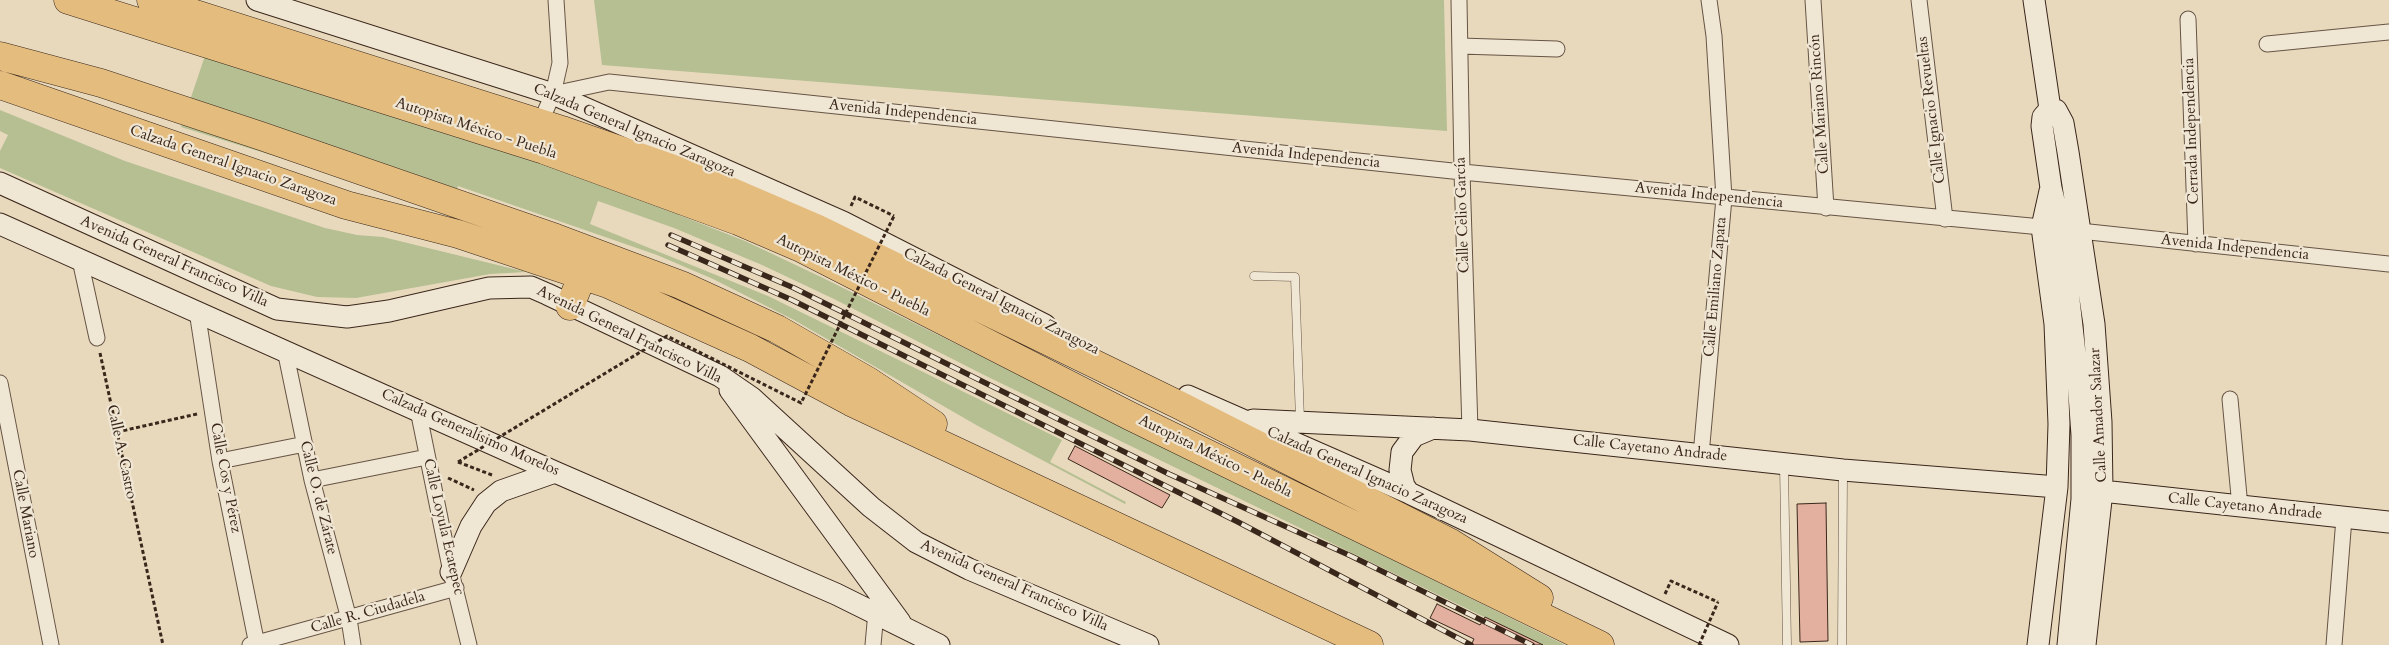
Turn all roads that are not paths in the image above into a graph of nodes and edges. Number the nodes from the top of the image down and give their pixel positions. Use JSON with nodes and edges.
{"nodes":[{"id":1,"x":68,"y":0,"type":"edge"},
{"id":2,"x":151,"y":0,"type":"edge"},
{"id":3,"x":257,"y":0,"type":"edge"},
{"id":4,"x":556,"y":0,"type":"edge"},
{"id":5,"x":1459,"y":0,"type":"edge"},
{"id":6,"x":1709,"y":0,"type":"edge"},
{"id":7,"x":1813,"y":0,"type":"edge"},
{"id":8,"x":1919,"y":0,"type":"edge"},
{"id":9,"x":2034,"y":0,"type":"edge"},
{"id":10,"x":2188,"y":19,"type":"dead end"},
{"id":11,"x":2389,"y":32,"type":"edge"},
{"id":12,"x":2267,"y":44,"type":"dead end"},
{"id":13,"x":1460,"y":46,"type":"junction"},
{"id":14,"x":1557,"y":49,"type":"dead end"},
{"id":15,"x":0,"y":56,"type":"edge"},
{"id":16,"x":0,"y":85,"type":"edge"},
{"id":17,"x":553,"y":94,"type":"junction"},
{"id":18,"x":2050,"y":109,"type":"junction"},
{"id":19,"x":540,"y":122,"type":"junction"},
{"id":20,"x":1462,"y":172,"type":"junction"},
{"id":21,"x":0,"y":183,"type":"edge"},
{"id":22,"x":1724,"y":198,"type":"junction"},
{"id":23,"x":1826,"y":208,"type":"junction"},
{"id":24,"x":1945,"y":219,"type":"junction"},
{"id":25,"x":0,"y":224,"type":"edge"},
{"id":26,"x":2061,"y":229,"type":"junction"},
{"id":27,"x":2196,"y":244,"type":"junction"},
{"id":28,"x":80,"y":260,"type":"junction"},
{"id":29,"x":2389,"y":264,"type":"edge"},
{"id":30,"x":583,"y":274,"type":"junction"},
{"id":31,"x":1254,"y":276,"type":"dead end"},
{"id":32,"x":570,"y":306,"type":"junction"},
{"id":33,"x":197,"y":311,"type":"junction"},
{"id":34,"x":97,"y":338,"type":"road end"},
{"id":35,"x":285,"y":350,"type":"junction"},
{"id":36,"x":720,"y":376,"type":"junction"},
{"id":37,"x":0,"y":383,"type":"edge"},
{"id":38,"x":2230,"y":399,"type":"dead end"},
{"id":39,"x":1180,"y":406,"type":"junction"},
{"id":40,"x":418,"y":410,"type":"junction"},
{"id":41,"x":1242,"y":420,"type":"junction"},
{"id":42,"x":1300,"y":422,"type":"junction"},
{"id":43,"x":1433,"y":428,"type":"junction"},
{"id":44,"x":1470,"y":430,"type":"junction"},
{"id":45,"x":305,"y":444,"type":"junction"},
{"id":46,"x":1701,"y":455,"type":"junction"},
{"id":47,"x":220,"y":462,"type":"junction"},
{"id":48,"x":428,"y":463,"type":"junction"},
{"id":49,"x":1784,"y":463,"type":"junction"},
{"id":50,"x":1843,"y":470,"type":"junction"},
{"id":51,"x":555,"y":472,"type":"junction"},
{"id":52,"x":1014,"y":477,"type":"junction"},
{"id":53,"x":312,"y":480,"type":"junction"},
{"id":54,"x":2057,"y":486,"type":"junction"},
{"id":55,"x":2102,"y":491,"type":"junction"},
{"id":56,"x":1409,"y":493,"type":"junction"},
{"id":57,"x":2240,"y":507,"type":"junction"},
{"id":58,"x":2344,"y":518,"type":"junction"},
{"id":59,"x":2389,"y":522,"type":"edge"},
{"id":60,"x":453,"y":580,"type":"junction"},
{"id":61,"x":876,"y":612,"type":"junction"},
{"id":62,"x":349,"y":619,"type":"junction"},
{"id":63,"x":904,"y":628,"type":"junction"},
{"id":64,"x":255,"y":644,"type":"edge"},
{"id":65,"x":51,"y":645,"type":"edge"},
{"id":66,"x":353,"y":645,"type":"edge"},
{"id":67,"x":470,"y":645,"type":"edge"},
{"id":68,"x":873,"y":645,"type":"edge"},
{"id":69,"x":939,"y":645,"type":"edge"},
{"id":70,"x":1148,"y":645,"type":"edge"},
{"id":71,"x":1369,"y":645,"type":"edge"},
{"id":72,"x":1600,"y":645,"type":"edge"},
{"id":73,"x":1612,"y":645,"type":"edge"},
{"id":74,"x":1728,"y":645,"type":"edge"},
{"id":75,"x":1787,"y":645,"type":"edge"},
{"id":76,"x":1842,"y":645,"type":"edge"},
{"id":77,"x":2038,"y":645,"type":"edge"},
{"id":78,"x":2068,"y":645,"type":"edge"},
{"id":79,"x":2085,"y":645,"type":"edge"},
{"id":80,"x":2334,"y":645,"type":"edge"}],
"edges":[{"from":1,"to":72,"type":"highway","name":"Autopista México - Puebla"},
{"from":2,"to":19,"type":"highway","name":"Calzada General Ignacio Zaragoza"},
{"from":3,"to":17,"type":"street","name":"Calzada General Ignacio Zaragoza"},
{"from":4,"to":17,"type":"street"},
{"from":5,"to":13,"type":"street","name":"Calle Celio García"},
{"from":6,"to":22,"type":"street","name":"Calle Emiliano Zapata"},
{"from":7,"to":23,"type":"street","name":"Calle Mariano Rincón"},
{"from":8,"to":24,"type":"street","name":"Calle Ignacio Revueltas"},
{"from":9,"to":18,"type":"street","name":"Calle Amador Salazar"},
{"from":10,"to":27,"type":"street","name":"Cerrada Independencia"},
{"from":11,"to":12,"type":"street"},
{"from":13,"to":14,"type":"street"},
{"from":13,"to":20,"type":"street","name":"Calle Celio García"},
{"from":15,"to":52,"type":"highway"},
{"from":16,"to":30,"type":"highway","name":"Calzada General Ignacio Zaragoza"},
{"from":17,"to":19,"type":"street"},
{"from":17,"to":20,"type":"street","name":"Avenida Independencia"},
{"from":17,"to":41,"type":"street","name":"Calzada General Ignacio Zaragoza"},
{"from":18,"to":26,"type":"street","name":"Calle Amador Salazar"},
{"from":18,"to":26,"type":"street","name":"Calle Amador Salazar"},
{"from":19,"to":39,"type":"highway","name":"Calzada General Ignacio Zaragoza"},
{"from":20,"to":22,"type":"street","name":"Avenida Independencia"},
{"from":20,"to":44,"type":"street","name":"Calle Celio García"},
{"from":21,"to":32,"type":"street","name":"Avenida General Francisco Villa"},
{"from":22,"to":23,"type":"street","name":"Avenida Independencia"},
{"from":22,"to":46,"type":"street","name":"Calle Emiliano Zapata"},
{"from":23,"to":24,"type":"street","name":"Avenida Independencia"},
{"from":24,"to":26,"type":"street","name":"Avenida Independencia"},
{"from":25,"to":28,"type":"street","name":"Calzada Generalísimo Morelos"},
{"from":26,"to":27,"type":"street","name":"Avenida Independencia"},
{"from":26,"to":54,"type":"street","name":"Calle Amador Salazar"},
{"from":26,"to":55,"type":"street","name":"Calle Amador Salazar"},
{"from":26,"to":78,"type":"street","name":"Calle Amador Salazar"},
{"from":27,"to":29,"type":"street","name":"Avenida Independencia"},
{"from":28,"to":33,"type":"street","name":"Calzada Generalísimo Morelos"},
{"from":28,"to":34,"type":"street"},
{"from":30,"to":32,"type":"highway"},
{"from":30,"to":52,"type":"highway","name":"Calzada General Ignacio Zaragoza"},
{"from":31,"to":42,"type":"lane"},
{"from":32,"to":36,"type":"street","name":"Avenida General Francisco Villa"},
{"from":33,"to":35,"type":"street","name":"Calzada Generalísimo Morelos"},
{"from":33,"to":47,"type":"street","name":"Calle Cos y Pérez"},
{"from":35,"to":40,"type":"street","name":"Calzada Generalísimo Morelos"},
{"from":35,"to":45,"type":"street","name":"Calle O. de Zárate"},
{"from":36,"to":63,"type":"street"},
{"from":36,"to":70,"type":"street","name":"Avenida General Francisco Villa"},
{"from":37,"to":65,"type":"street","name":"Calle Mariano"},
{"from":38,"to":57,"type":"street"},
{"from":39,"to":41,"type":"highway"},
{"from":39,"to":73,"type":"highway"},
{"from":40,"to":48,"type":"street","name":"Calle Loyula Ecatepec"},
{"from":40,"to":51,"type":"street","name":"Calzada Generalísimo Morelos"},
{"from":41,"to":42,"type":"street","name":"Calle Cayetano Andrade"},
{"from":41,"to":56,"type":"street","name":"Calzada General Ignacio Zaragoza"},
{"from":42,"to":43,"type":"street","name":"Calle Cayetano Andrade"},
{"from":43,"to":44,"type":"street","name":"Calle Cayetano Andrade"},
{"from":43,"to":56,"type":"street"},
{"from":44,"to":46,"type":"street","name":"Calle Cayetano Andrade"},
{"from":45,"to":47,"type":"street"},
{"from":45,"to":53,"type":"street","name":"Calle O. de Zárate"},
{"from":46,"to":49,"type":"street","name":"Calle Cayetano Andrade"},
{"from":47,"to":64,"type":"street","name":"Calle Cos y Pérez"},
{"from":48,"to":53,"type":"street"},
{"from":48,"to":60,"type":"street","name":"Calle Loyula Ecatepec"},
{"from":49,"to":50,"type":"street","name":"Calle Cayetano Andrade"},
{"from":49,"to":75,"type":"lane"},
{"from":50,"to":54,"type":"street","name":"Calle Cayetano Andrade"},
{"from":50,"to":76,"type":"lane"},
{"from":51,"to":60,"type":"street"},
{"from":51,"to":61,"type":"street","name":"Calzada Generalísimo Morelos"},
{"from":52,"to":71,"type":"highway","name":"Calzada General Ignacio Zaragoza"},
{"from":53,"to":62,"type":"street","name":"Calle O. de Zárate"},
{"from":54,"to":77,"type":"street","name":"Calle Amador Salazar"},
{"from":55,"to":57,"type":"street","name":"Calle Cayetano Andrade"},
{"from":55,"to":79,"type":"street","name":"Calle Amador Salazar"},
{"from":56,"to":74,"type":"street","name":"Calzada General Ignacio Zaragoza"},
{"from":57,"to":58,"type":"street","name":"Calle Cayetano Andrade"},
{"from":58,"to":59,"type":"street","name":"Calle Cayetano Andrade"},
{"from":58,"to":80,"type":"street"},
{"from":60,"to":62,"type":"street","name":"Calle R. Ciudadela"},
{"from":60,"to":67,"type":"street","name":"Calle Loyula Ecatepec"},
{"from":61,"to":63,"type":"street","name":"Calzada Generalísimo Morelos"},
{"from":61,"to":68,"type":"street"},
{"from":62,"to":64,"type":"street","name":"Calle R. Ciudadela"},
{"from":62,"to":66,"type":"street","name":"Calle O. de Zárate"},
{"from":63,"to":69,"type":"street","name":"Calzada Generalísimo Morelos"}]}
